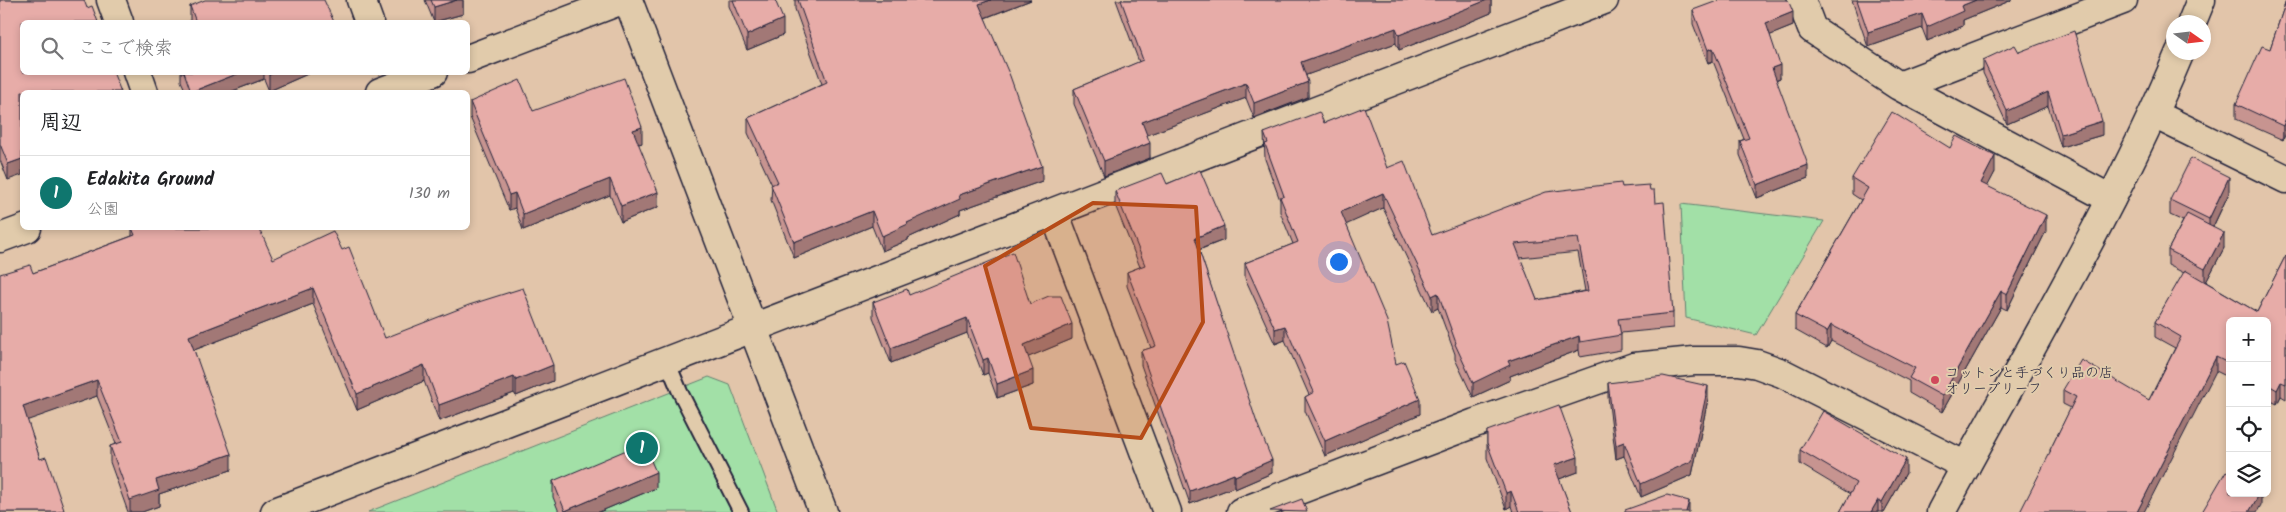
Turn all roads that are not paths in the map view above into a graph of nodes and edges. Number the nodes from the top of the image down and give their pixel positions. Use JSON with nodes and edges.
{"nodes":[{"id":1,"x":111,"y":0,"type":"edge"},
{"id":2,"x":361,"y":0,"type":"edge"},
{"id":3,"x":622,"y":0,"type":"edge"},
{"id":4,"x":628,"y":0,"type":"edge"},
{"id":5,"x":1604,"y":0,"type":"edge"},
{"id":6,"x":1801,"y":0,"type":"edge"},
{"id":7,"x":2123,"y":0,"type":"edge"},
{"id":8,"x":2201,"y":0,"type":"edge"},
{"id":9,"x":2195,"y":15,"type":"edge"},
{"id":10,"x":118,"y":20,"type":"edge"},
{"id":11,"x":368,"y":20,"type":"edge"},
{"id":12,"x":470,"y":58,"type":"edge"},
{"id":13,"x":2177,"y":60,"type":"edge"},
{"id":14,"x":138,"y":75,"type":"edge"},
{"id":15,"x":422,"y":75,"type":"edge"},
{"id":16,"x":387,"y":84,"type":"edge"},
{"id":17,"x":1899,"y":86,"type":"junction"},
{"id":18,"x":143,"y":90,"type":"edge"},
{"id":19,"x":2154,"y":114,"type":"junction"},
{"id":20,"x":2286,"y":179,"type":"edge"},
{"id":21,"x":2111,"y":199,"type":"junction"},
{"id":22,"x":1054,"y":212,"type":"junction"},
{"id":23,"x":22,"y":230,"type":"edge"},
{"id":24,"x":0,"y":238,"type":"edge"},
{"id":25,"x":753,"y":327,"type":"junction"},
{"id":26,"x":668,"y":361,"type":"junction"},
{"id":27,"x":1966,"y":466,"type":"junction"},
{"id":28,"x":275,"y":512,"type":"edge"},
{"id":29,"x":741,"y":512,"type":"edge"},
{"id":30,"x":823,"y":512,"type":"edge"},
{"id":31,"x":1167,"y":512,"type":"edge"},
{"id":32,"x":1242,"y":512,"type":"edge"},
{"id":33,"x":1941,"y":512,"type":"edge"}],
"edges":[{"from":1,"to":10,"type":"street"},
{"from":2,"to":11,"type":"street"},
{"from":3,"to":12,"type":"street"},
{"from":4,"to":25,"type":"street"},
{"from":5,"to":22,"type":"street"},
{"from":6,"to":17,"type":"street"},
{"from":7,"to":17,"type":"street"},
{"from":8,"to":9,"type":"street"},
{"from":13,"to":19,"type":"street"},
{"from":14,"to":18,"type":"street"},
{"from":15,"to":16,"type":"street"},
{"from":17,"to":21,"type":"street"},
{"from":19,"to":20,"type":"street"},
{"from":19,"to":21,"type":"street"},
{"from":21,"to":27,"type":"street"},
{"from":22,"to":25,"type":"street"},
{"from":22,"to":31,"type":"street"},
{"from":23,"to":24,"type":"street"},
{"from":25,"to":26,"type":"street"},
{"from":25,"to":30,"type":"street"},
{"from":26,"to":28,"type":"street"},
{"from":26,"to":29,"type":"lane"},
{"from":27,"to":32,"type":"street"},
{"from":27,"to":33,"type":"street"}]}
